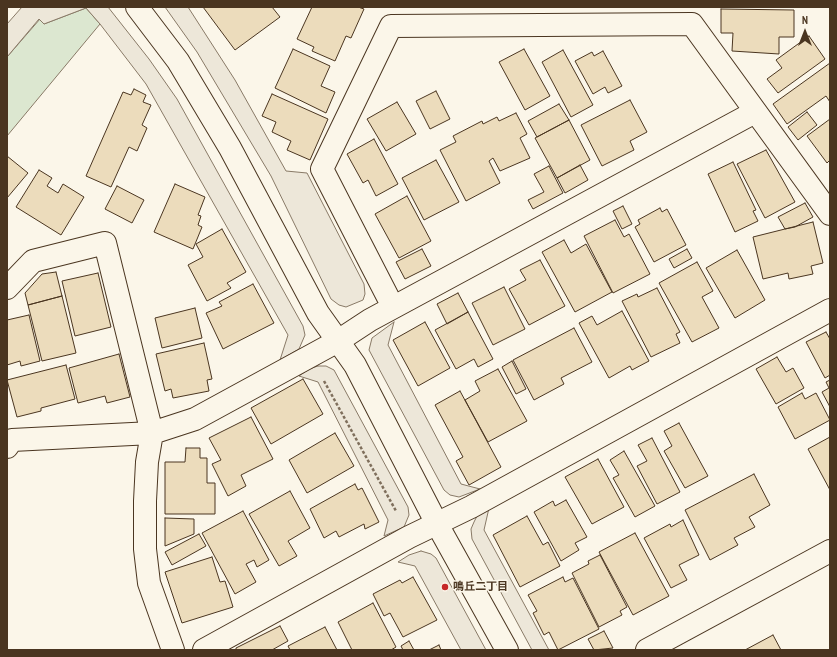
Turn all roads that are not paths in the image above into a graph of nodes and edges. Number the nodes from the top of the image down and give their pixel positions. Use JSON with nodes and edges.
{"nodes":[{"id":1,"x":137,"y":7,"type":"edge"},
{"id":2,"x":755,"y":112,"type":"junction"},
{"id":3,"x":830,"y":214,"type":"edge"},
{"id":4,"x":7,"y":288,"type":"edge"},
{"id":5,"x":394,"y":307,"type":"junction"},
{"id":6,"x":830,"y":310,"type":"edge"},
{"id":7,"x":338,"y":340,"type":"junction"},
{"id":8,"x":152,"y":433,"type":"junction"},
{"id":9,"x":7,"y":447,"type":"edge"},
{"id":10,"x":436,"y":524,"type":"junction"},
{"id":11,"x":830,"y":551,"type":"edge"},
{"id":12,"x":173,"y":650,"type":"edge"},
{"id":13,"x":204,"y":650,"type":"edge"},
{"id":14,"x":507,"y":650,"type":"edge"},
{"id":15,"x":647,"y":650,"type":"edge"}],
"edges":[{"from":1,"to":7,"type":"street"},
{"from":2,"to":3,"type":"street"},
{"from":2,"to":5,"type":"street"},
{"from":2,"to":5,"type":"street"},
{"from":4,"to":8,"type":"street"},
{"from":5,"to":7,"type":"street"},
{"from":6,"to":10,"type":"street"},
{"from":7,"to":8,"type":"street"},
{"from":7,"to":10,"type":"street"},
{"from":8,"to":9,"type":"street"},
{"from":8,"to":12,"type":"street"},
{"from":10,"to":13,"type":"street"},
{"from":10,"to":14,"type":"street"},
{"from":11,"to":15,"type":"street"}]}
